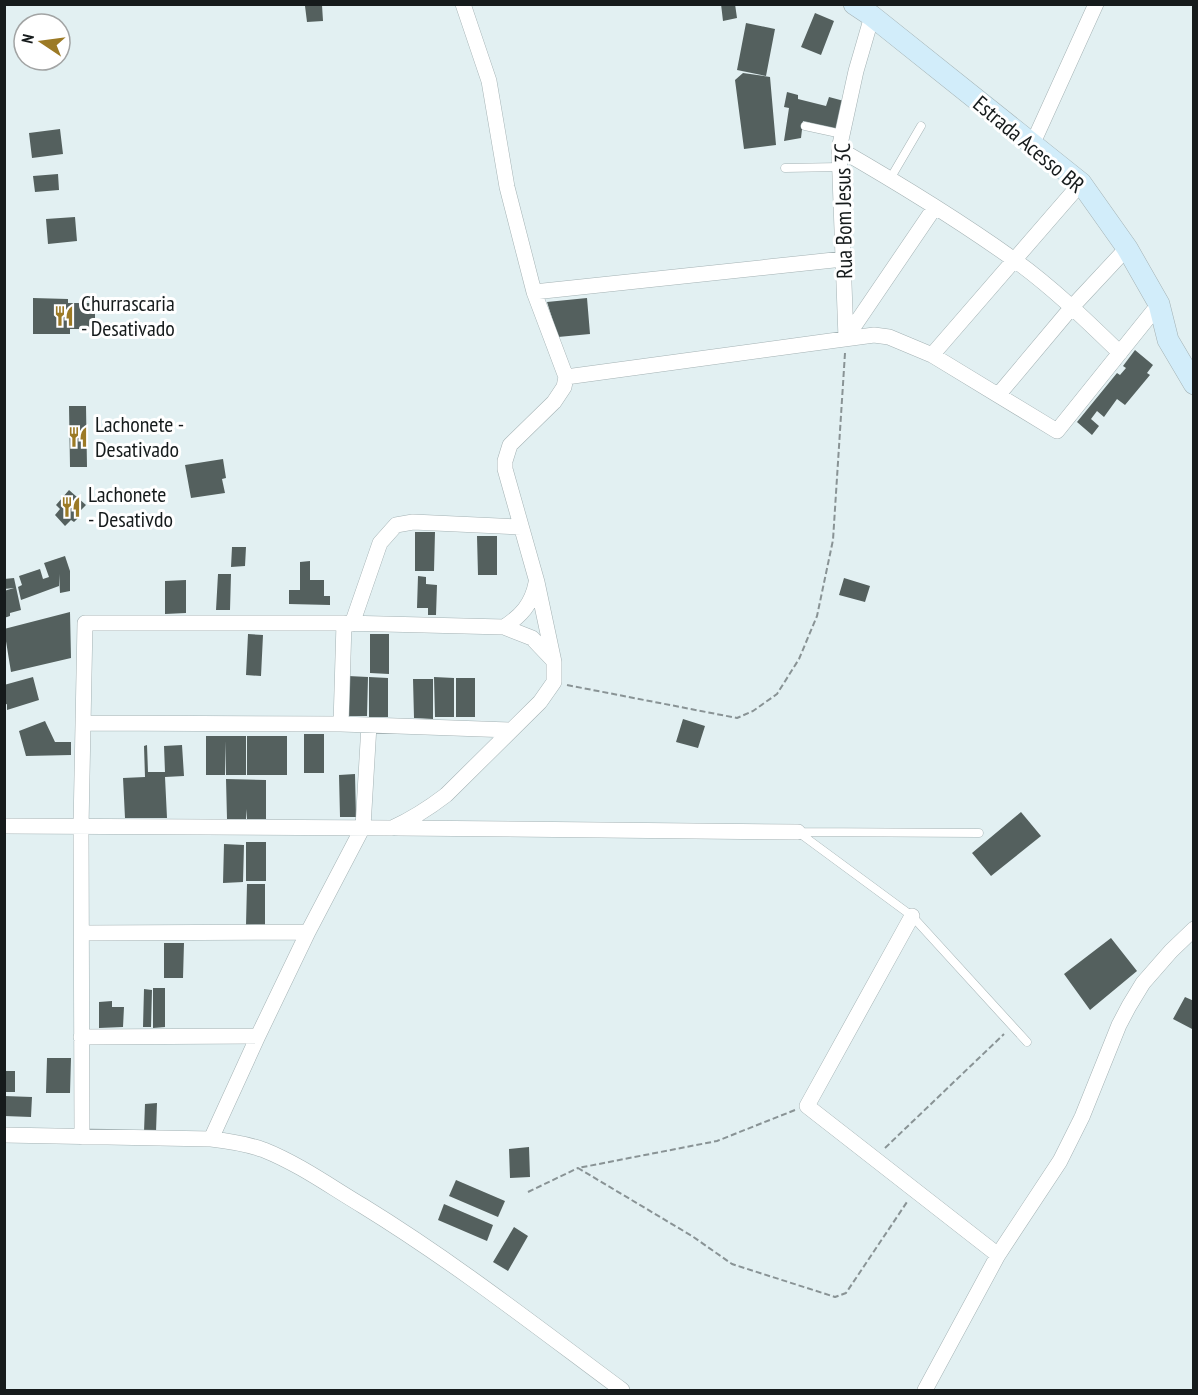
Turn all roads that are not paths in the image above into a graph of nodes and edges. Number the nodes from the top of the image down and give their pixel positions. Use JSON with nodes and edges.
{"nodes":[{"id":1,"x":463,"y":4,"type":"edge"},
{"id":2,"x":854,"y":4,"type":"edge"},
{"id":3,"x":1096,"y":4,"type":"edge"},
{"id":4,"x":872,"y":16,"type":"junction"},
{"id":5,"x":805,"y":126,"type":"dead end"},
{"id":6,"x":921,"y":126,"type":"dead end"},
{"id":7,"x":840,"y":142,"type":"junction"},
{"id":8,"x":1032,"y":145,"type":"junction"},
{"id":9,"x":839,"y":167,"type":"junction"},
{"id":10,"x":785,"y":168,"type":"dead end"},
{"id":11,"x":890,"y":179,"type":"junction"},
{"id":12,"x":1081,"y":183,"type":"junction"},
{"id":13,"x":935,"y":207,"type":"junction"},
{"id":14,"x":1127,"y":249,"type":"junction"},
{"id":15,"x":843,"y":259,"type":"junction"},
{"id":16,"x":1014,"y":260,"type":"junction"},
{"id":17,"x":534,"y":292,"type":"junction"},
{"id":18,"x":1159,"y":304,"type":"junction"},
{"id":19,"x":1072,"y":307,"type":"junction"},
{"id":20,"x":846,"y":338,"type":"junction"},
{"id":21,"x":1120,"y":353,"type":"junction"},
{"id":22,"x":932,"y":355,"type":"junction"},
{"id":23,"x":566,"y":377,"type":"junction"},
{"id":24,"x":1194,"y":384,"type":"edge"},
{"id":25,"x":999,"y":394,"type":"junction"},
{"id":26,"x":521,"y":527,"type":"junction"},
{"id":27,"x":537,"y":582,"type":"junction"},
{"id":28,"x":348,"y":623,"type":"junction"},
{"id":29,"x":504,"y":627,"type":"junction"},
{"id":30,"x":554,"y":662,"type":"junction"},
{"id":31,"x":84,"y":723,"type":"junction"},
{"id":32,"x":341,"y":724,"type":"junction"},
{"id":33,"x":369,"y":725,"type":"junction"},
{"id":34,"x":510,"y":730,"type":"junction"},
{"id":35,"x":4,"y":826,"type":"edge"},
{"id":36,"x":81,"y":827,"type":"junction"},
{"id":37,"x":363,"y":827,"type":"junction"},
{"id":38,"x":392,"y":828,"type":"junction"},
{"id":39,"x":798,"y":832,"type":"junction"},
{"id":40,"x":979,"y":833,"type":"dead end"},
{"id":41,"x":912,"y":916,"type":"junction"},
{"id":42,"x":1194,"y":929,"type":"edge"},
{"id":43,"x":308,"y":932,"type":"junction"},
{"id":44,"x":82,"y":933,"type":"junction"},
{"id":45,"x":258,"y":1036,"type":"junction"},
{"id":46,"x":81,"y":1037,"type":"junction"},
{"id":47,"x":1027,"y":1042,"type":"dead end"},
{"id":48,"x":4,"y":1135,"type":"edge"},
{"id":49,"x":82,"y":1137,"type":"junction"},
{"id":50,"x":211,"y":1139,"type":"junction"},
{"id":51,"x":998,"y":1255,"type":"junction"},
{"id":52,"x":622,"y":1390,"type":"edge"},
{"id":53,"x":925,"y":1390,"type":"edge"}],
"edges":[{"from":1,"to":17,"type":"street"},
{"from":2,"to":4,"type":"street","name":"Estrada Acesso BR"},
{"from":3,"to":8,"type":"street"},
{"from":4,"to":7,"type":"street","name":"Rua Bom Jesus 3C"},
{"from":4,"to":8,"type":"street","name":"Estrada Acesso BR"},
{"from":5,"to":7,"type":"lane"},
{"from":6,"to":11,"type":"lane"},
{"from":7,"to":9,"type":"street","name":"Rua Bom Jesus 3C"},
{"from":7,"to":11,"type":"street"},
{"from":8,"to":12,"type":"street","name":"Estrada Acesso BR"},
{"from":9,"to":10,"type":"lane"},
{"from":9,"to":15,"type":"street","name":"Rua Bom Jesus 3C"},
{"from":11,"to":13,"type":"street"},
{"from":12,"to":14,"type":"street","name":"Estrada Acesso BR"},
{"from":12,"to":16,"type":"street"},
{"from":13,"to":16,"type":"street"},
{"from":13,"to":20,"type":"street"},
{"from":14,"to":18,"type":"street","name":"Estrada Acesso BR"},
{"from":14,"to":19,"type":"street"},
{"from":15,"to":17,"type":"street"},
{"from":15,"to":20,"type":"street","name":"Rua Bom Jesus 3C"},
{"from":16,"to":19,"type":"street"},
{"from":16,"to":22,"type":"street"},
{"from":17,"to":23,"type":"street"},
{"from":18,"to":21,"type":"street"},
{"from":18,"to":24,"type":"street","name":"Estrada Acesso BR"},
{"from":19,"to":21,"type":"street"},
{"from":19,"to":25,"type":"street"},
{"from":20,"to":22,"type":"street"},
{"from":20,"to":23,"type":"street"},
{"from":21,"to":25,"type":"street"},
{"from":22,"to":25,"type":"street"},
{"from":23,"to":26,"type":"street"},
{"from":26,"to":27,"type":"street"},
{"from":26,"to":28,"type":"street"},
{"from":27,"to":29,"type":"street"},
{"from":27,"to":30,"type":"street"},
{"from":28,"to":29,"type":"street"},
{"from":28,"to":31,"type":"street"},
{"from":28,"to":32,"type":"street"},
{"from":29,"to":30,"type":"street"},
{"from":30,"to":34,"type":"street"},
{"from":31,"to":32,"type":"street"},
{"from":31,"to":36,"type":"street"},
{"from":32,"to":33,"type":"street"},
{"from":33,"to":34,"type":"street"},
{"from":33,"to":37,"type":"street"},
{"from":34,"to":38,"type":"street"},
{"from":35,"to":36,"type":"street"},
{"from":36,"to":37,"type":"street"},
{"from":36,"to":44,"type":"street"},
{"from":37,"to":38,"type":"street"},
{"from":37,"to":43,"type":"street"},
{"from":38,"to":39,"type":"street"},
{"from":39,"to":40,"type":"lane"},
{"from":39,"to":41,"type":"lane"},
{"from":41,"to":47,"type":"lane"},
{"from":41,"to":51,"type":"street"},
{"from":42,"to":51,"type":"street"},
{"from":43,"to":44,"type":"street"},
{"from":43,"to":45,"type":"street"},
{"from":44,"to":46,"type":"street"},
{"from":45,"to":46,"type":"street"},
{"from":45,"to":50,"type":"street"},
{"from":46,"to":49,"type":"street"},
{"from":48,"to":49,"type":"street"},
{"from":49,"to":50,"type":"street"},
{"from":50,"to":52,"type":"street"},
{"from":51,"to":53,"type":"street"}]}
